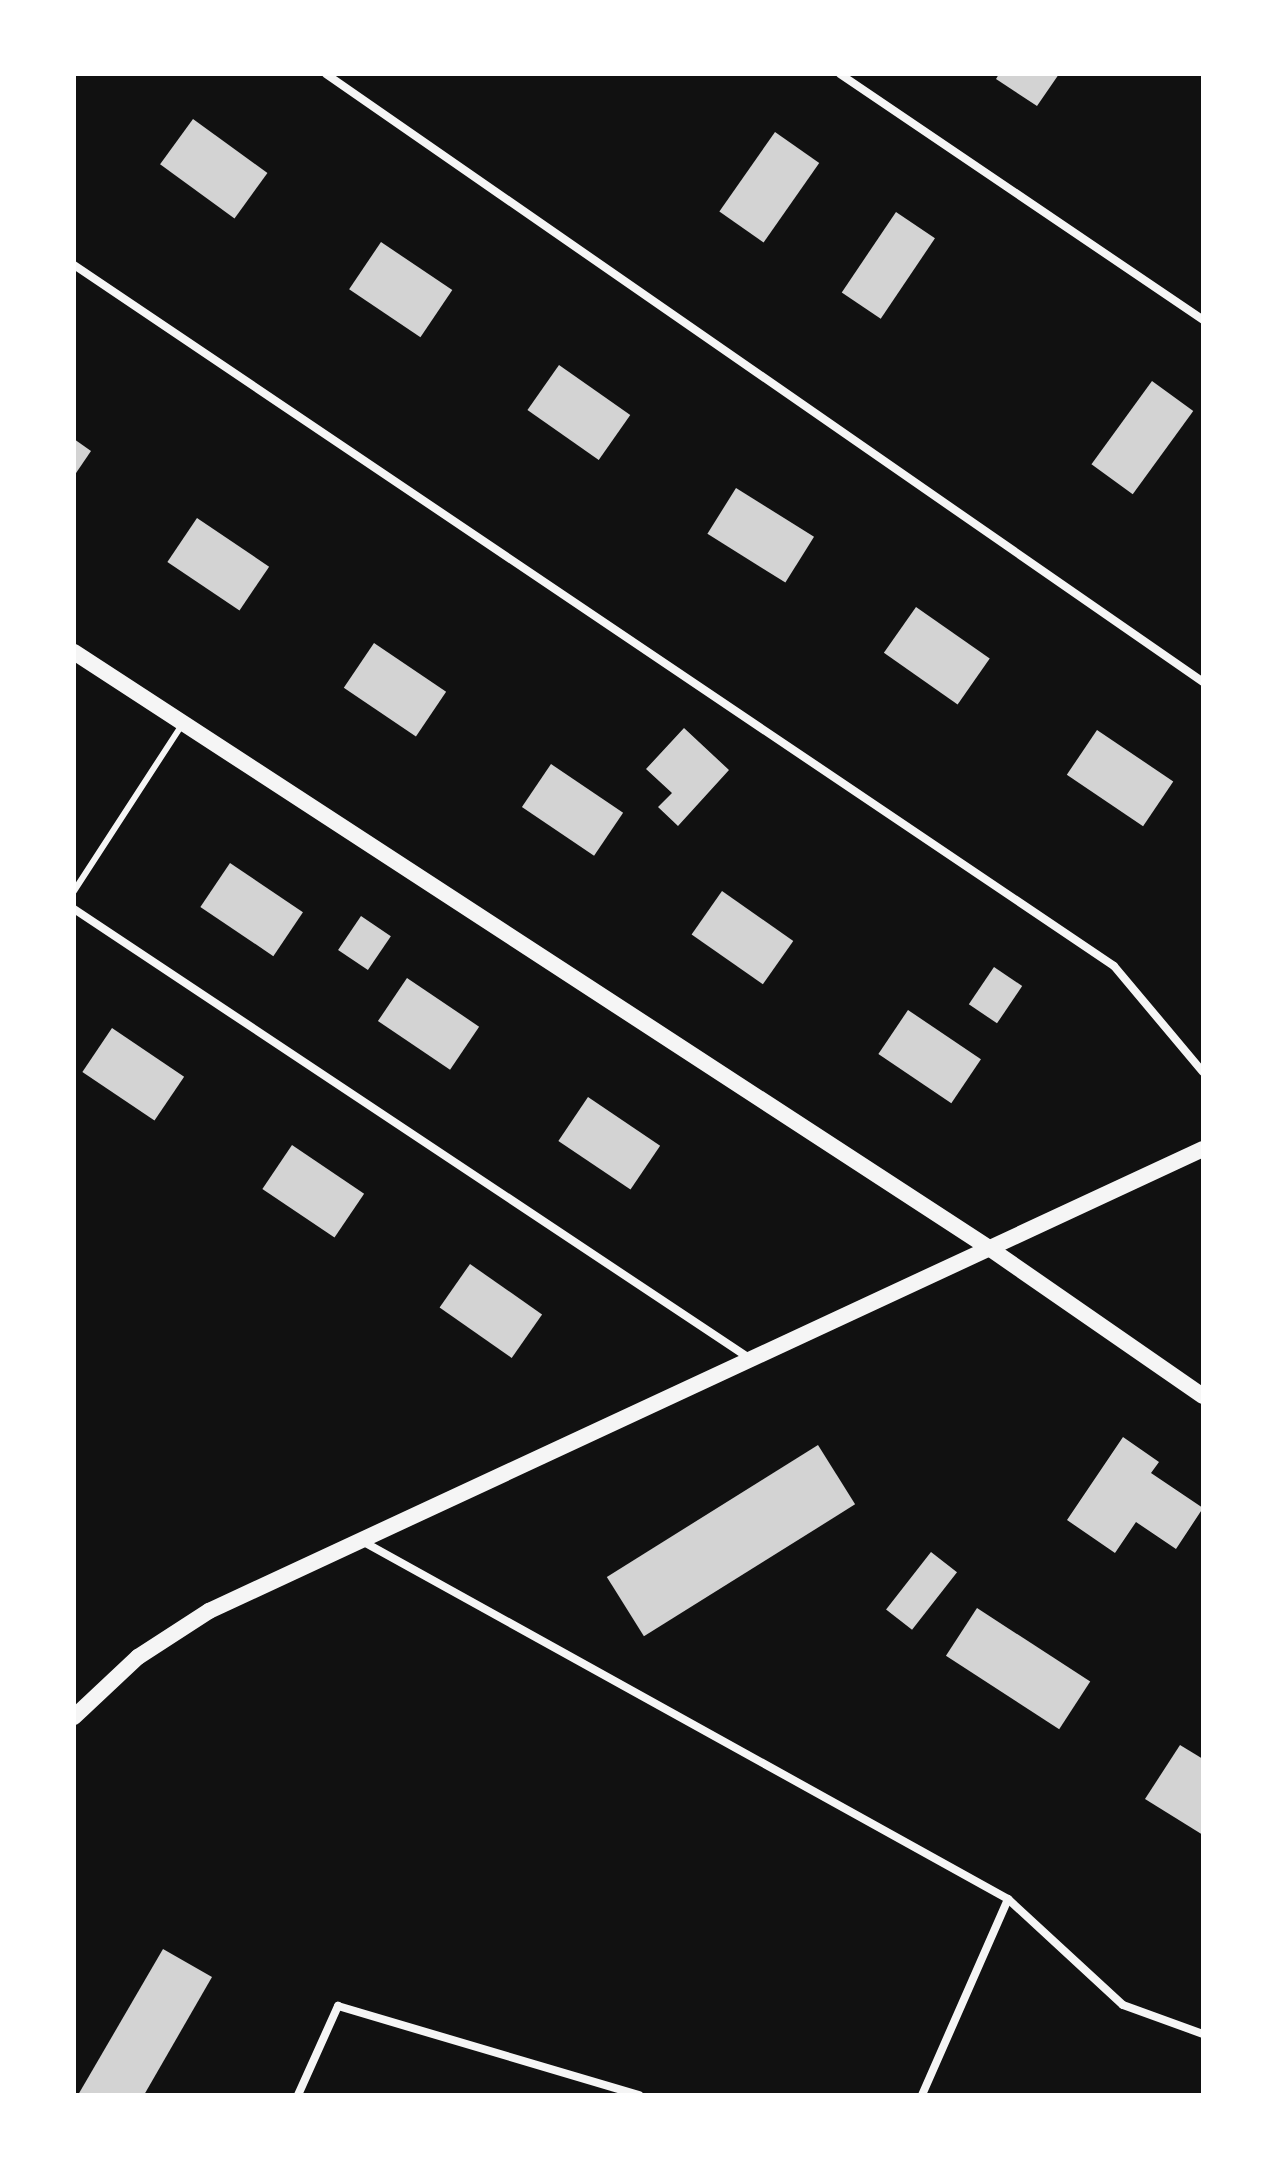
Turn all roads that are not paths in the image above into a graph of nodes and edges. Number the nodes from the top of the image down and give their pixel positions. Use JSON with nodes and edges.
{"nodes":[{"id":1,"x":326,"y":74,"type":"edge"},
{"id":2,"x":840,"y":74,"type":"edge"},
{"id":3,"x":74,"y":265,"type":"edge"},
{"id":4,"x":1203,"y":320,"type":"edge"},
{"id":5,"x":74,"y":652,"type":"edge"},
{"id":6,"x":1203,"y":682,"type":"edge"},
{"id":7,"x":184,"y":721,"type":"junction"},
{"id":8,"x":74,"y":891,"type":"edge"},
{"id":9,"x":74,"y":909,"type":"edge"},
{"id":10,"x":1203,"y":1072,"type":"edge"},
{"id":11,"x":1203,"y":1149,"type":"edge"},
{"id":12,"x":989,"y":1248,"type":"junction"},
{"id":13,"x":749,"y":1358,"type":"junction"},
{"id":14,"x":1203,"y":1396,"type":"edge"},
{"id":15,"x":361,"y":1541,"type":"junction"},
{"id":16,"x":74,"y":1717,"type":"edge"},
{"id":17,"x":1008,"y":1899,"type":"junction"},
{"id":18,"x":1203,"y":2034,"type":"edge"},
{"id":19,"x":298,"y":2095,"type":"edge"},
{"id":20,"x":639,"y":2095,"type":"edge"},
{"id":21,"x":922,"y":2095,"type":"edge"}],
"edges":[{"from":1,"to":6,"type":"street"},
{"from":2,"to":4,"type":"street"},
{"from":3,"to":10,"type":"street"},
{"from":5,"to":7,"type":"main road"},
{"from":7,"to":8,"type":"lane"},
{"from":7,"to":12,"type":"main road"},
{"from":9,"to":13,"type":"street"},
{"from":11,"to":12,"type":"main road"},
{"from":12,"to":13,"type":"main road"},
{"from":12,"to":14,"type":"main road"},
{"from":13,"to":15,"type":"main road"},
{"from":15,"to":16,"type":"main road"},
{"from":15,"to":17,"type":"street"},
{"from":17,"to":18,"type":"street"},
{"from":17,"to":21,"type":"street"},
{"from":19,"to":20,"type":"street"}]}
